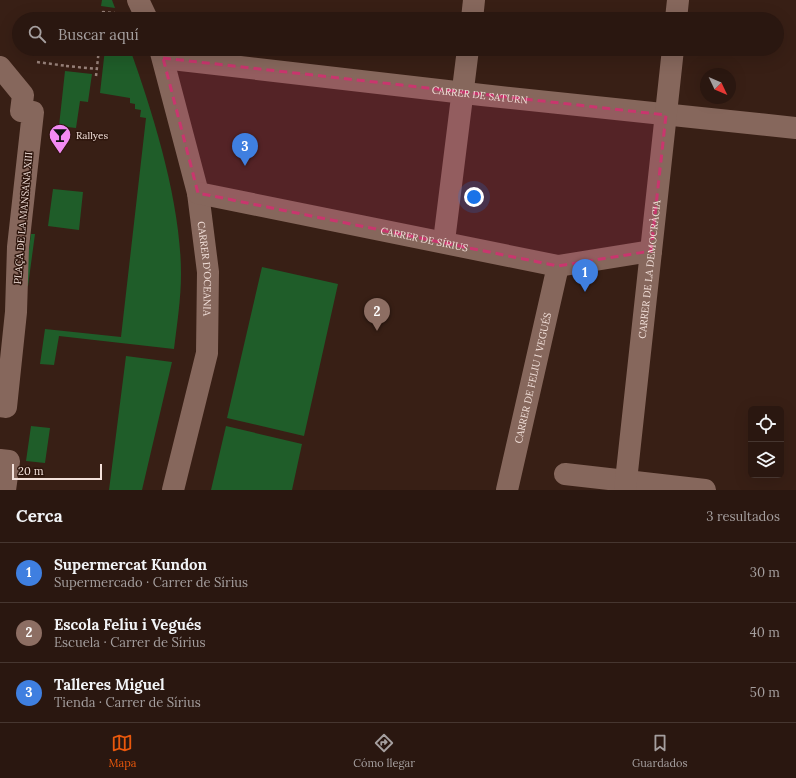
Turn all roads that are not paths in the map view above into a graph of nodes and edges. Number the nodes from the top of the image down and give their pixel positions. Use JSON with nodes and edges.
{"nodes":[{"id":1,"x":138,"y":0,"type":"edge"},
{"id":2,"x":474,"y":0,"type":"edge"},
{"id":3,"x":678,"y":0,"type":"edge"},
{"id":4,"x":144,"y":12,"type":"edge"},
{"id":5,"x":473,"y":12,"type":"edge"},
{"id":6,"x":677,"y":12,"type":"edge"},
{"id":7,"x":162,"y":56,"type":"edge"},
{"id":8,"x":184,"y":56,"type":"edge"},
{"id":9,"x":467,"y":56,"type":"edge"},
{"id":10,"x":672,"y":56,"type":"edge"},
{"id":11,"x":0,"y":67,"type":"edge"},
{"id":12,"x":463,"y":93,"type":"junction"},
{"id":13,"x":666,"y":115,"type":"junction"},
{"id":14,"x":796,"y":128,"type":"edge"},
{"id":15,"x":198,"y":193,"type":"junction"},
{"id":16,"x":444,"y":241,"type":"junction"},
{"id":17,"x":651,"y":251,"type":"junction"},
{"id":18,"x":558,"y":266,"type":"junction"},
{"id":19,"x":0,"y":406,"type":"edge"},
{"id":20,"x":0,"y":460,"type":"edge"},
{"id":21,"x":565,"y":474,"type":"dead end"},
{"id":22,"x":626,"y":486,"type":"edge"},
{"id":23,"x":5,"y":490,"type":"edge"},
{"id":24,"x":173,"y":490,"type":"edge"},
{"id":25,"x":507,"y":490,"type":"edge"},
{"id":26,"x":706,"y":490,"type":"edge"}],
"edges":[{"from":1,"to":4,"type":"street"},
{"from":2,"to":5,"type":"street"},
{"from":3,"to":6,"type":"street"},
{"from":7,"to":15,"type":"street","name":"CARRER D'OCEANIA"},
{"from":8,"to":12,"type":"street","name":"CARRER DE SATURN"},
{"from":9,"to":12,"type":"street"},
{"from":10,"to":13,"type":"street","name":"CARRER DE LA DEMOCRÀCIA"},
{"from":11,"to":19,"type":"street","name":"PLAÇA DE LA MANSANA XIII"},
{"from":12,"to":13,"type":"street","name":"CARRER DE SATURN"},
{"from":12,"to":16,"type":"street"},
{"from":13,"to":14,"type":"street","name":"CARRER DE SATURN"},
{"from":13,"to":17,"type":"street","name":"CARRER DE LA DEMOCRÀCIA"},
{"from":15,"to":16,"type":"street","name":"CARRER DE SÍRIUS"},
{"from":15,"to":24,"type":"street","name":"CARRER D'OCEANIA"},
{"from":16,"to":18,"type":"street","name":"CARRER DE SÍRIUS"},
{"from":17,"to":18,"type":"street","name":"CARRER DE SÍRIUS"},
{"from":17,"to":22,"type":"street","name":"CARRER DE LA DEMOCRÀCIA"},
{"from":18,"to":25,"type":"street","name":"CARRER DE FELIU I VEGUÉS"},
{"from":20,"to":23,"type":"street"},
{"from":21,"to":22,"type":"street"},
{"from":22,"to":26,"type":"street"}]}
